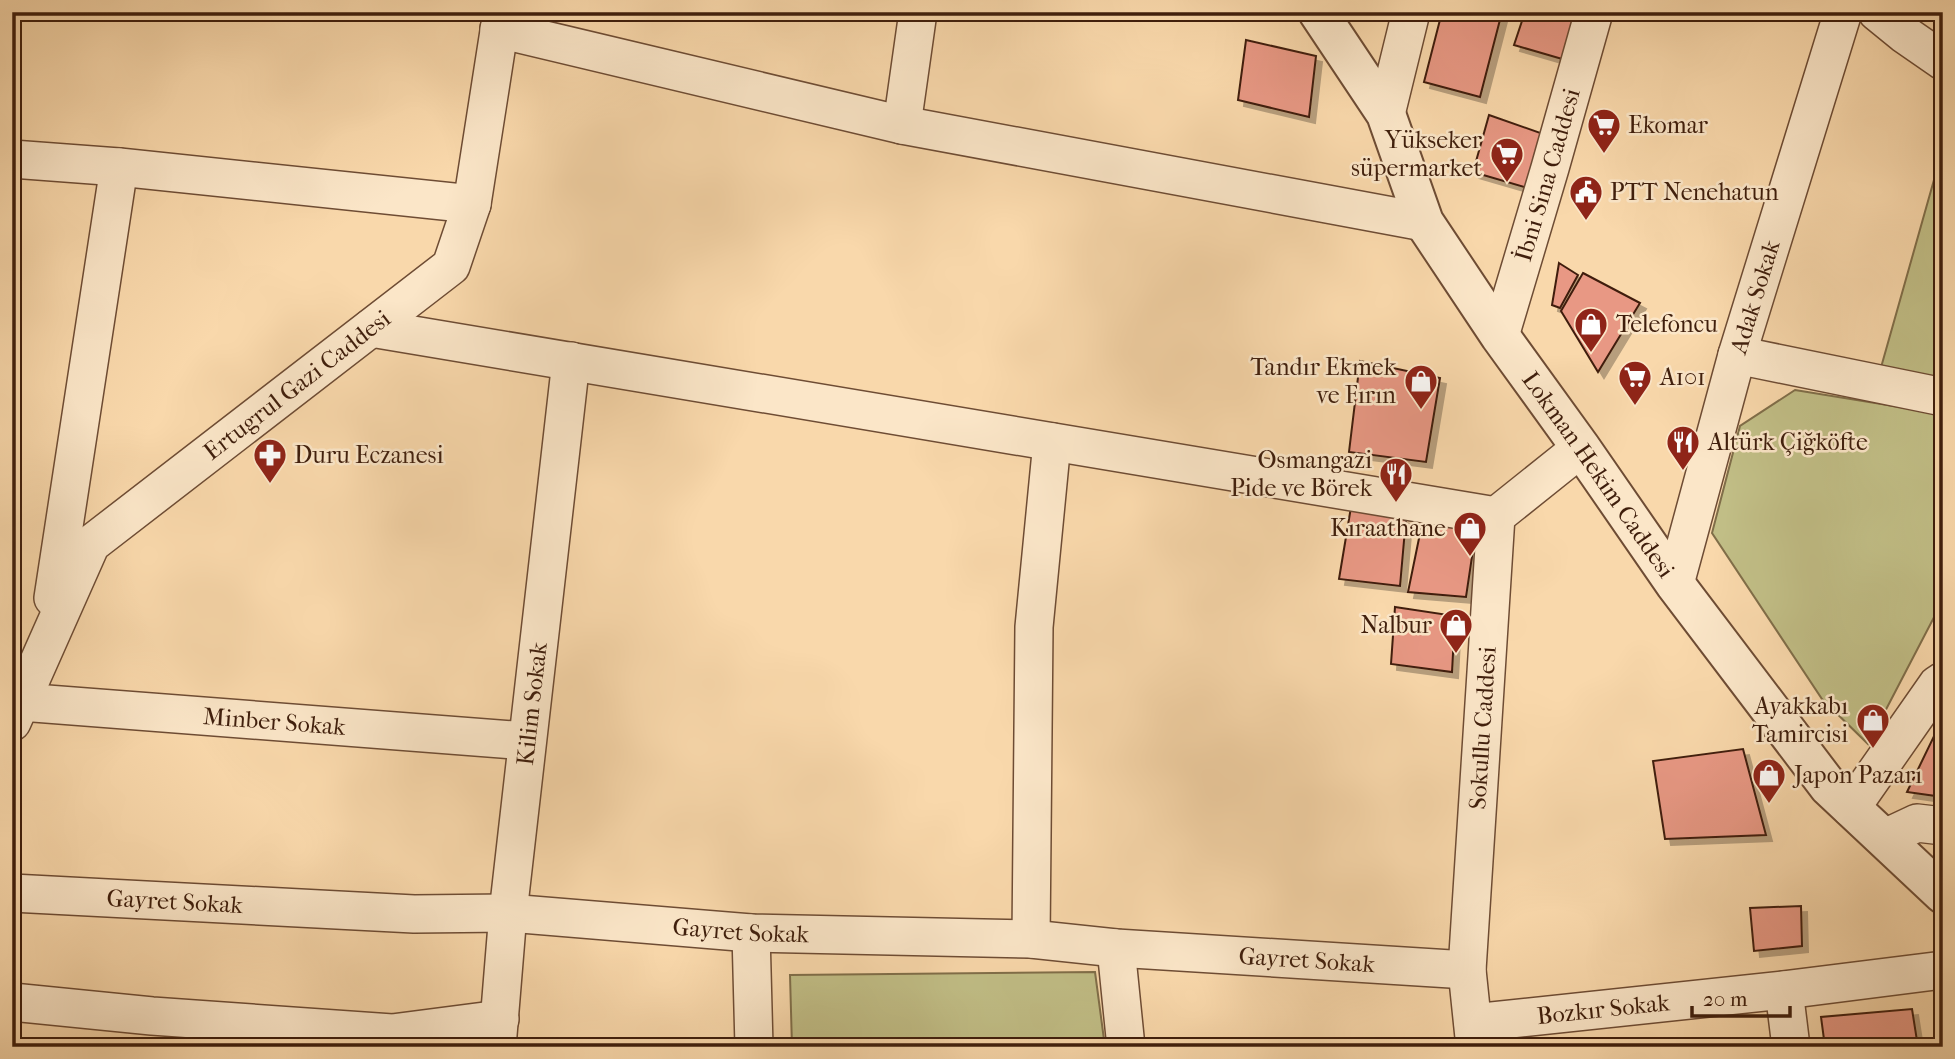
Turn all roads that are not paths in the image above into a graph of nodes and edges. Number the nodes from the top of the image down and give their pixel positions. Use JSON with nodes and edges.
{"nodes":[{"id":1,"x":918,"y":12,"type":"edge"},
{"id":2,"x":1318,"y":12,"type":"edge"},
{"id":3,"x":1411,"y":12,"type":"edge"},
{"id":4,"x":1594,"y":12,"type":"edge"},
{"id":5,"x":1843,"y":12,"type":"edge"},
{"id":6,"x":1896,"y":19,"type":"edge"},
{"id":7,"x":500,"y":21,"type":"edge"},
{"id":8,"x":1943,"y":61,"type":"edge"},
{"id":9,"x":1386,"y":114,"type":"junction"},
{"id":10,"x":902,"y":125,"type":"junction"},
{"id":11,"x":12,"y":159,"type":"edge"},
{"id":12,"x":118,"y":167,"type":"junction"},
{"id":13,"x":472,"y":205,"type":"junction"},
{"id":14,"x":1424,"y":222,"type":"junction"},
{"id":15,"x":371,"y":328,"type":"junction"},
{"id":16,"x":1500,"y":337,"type":"junction"},
{"id":17,"x":1737,"y":355,"type":"junction"},
{"id":18,"x":571,"y":361,"type":"junction"},
{"id":19,"x":1943,"y":397,"type":"edge"},
{"id":20,"x":1052,"y":442,"type":"junction"},
{"id":21,"x":1581,"y":447,"type":"junction"},
{"id":22,"x":1496,"y":516,"type":"junction"},
{"id":23,"x":1675,"y":584,"type":"junction"},
{"id":24,"x":46,"y":645,"type":"junction"},
{"id":25,"x":1943,"y":681,"type":"edge"},
{"id":26,"x":17,"y":712,"type":"edge"},
{"id":27,"x":527,"y":741,"type":"junction"},
{"id":28,"x":1852,"y":808,"type":"junction"},
{"id":29,"x":1943,"y":826,"type":"edge"},
{"id":30,"x":1885,"y":838,"type":"junction"},
{"id":31,"x":12,"y":893,"type":"edge"},
{"id":32,"x":1943,"y":894,"type":"edge"},
{"id":33,"x":508,"y":913,"type":"junction"},
{"id":34,"x":751,"y":933,"type":"junction"},
{"id":35,"x":1031,"y":939,"type":"junction"},
{"id":36,"x":1116,"y":948,"type":"junction"},
{"id":37,"x":1467,"y":970,"type":"junction"},
{"id":38,"x":1943,"y":970,"type":"edge"},
{"id":39,"x":1784,"y":990,"type":"junction"},
{"id":40,"x":12,"y":1002,"type":"edge"},
{"id":41,"x":498,"y":1033,"type":"edge"},
{"id":42,"x":1474,"y":1035,"type":"edge"},
{"id":43,"x":754,"y":1047,"type":"edge"},
{"id":44,"x":1126,"y":1047,"type":"edge"},
{"id":45,"x":1791,"y":1047,"type":"edge"}],
"edges":[{"from":1,"to":10,"type":"street"},
{"from":2,"to":9,"type":"street","name":"Lokman Hekim Caddesi"},
{"from":3,"to":9,"type":"street"},
{"from":4,"to":16,"type":"street","name":"İbni Sina Caddesi"},
{"from":5,"to":17,"type":"street","name":"Adak Sokak"},
{"from":6,"to":8,"type":"street"},
{"from":7,"to":10,"type":"street"},
{"from":7,"to":13,"type":"street","name":"Ertugrul Gazi Caddesi"},
{"from":9,"to":14,"type":"street","name":"Lokman Hekim Caddesi"},
{"from":10,"to":14,"type":"street"},
{"from":11,"to":12,"type":"street"},
{"from":12,"to":13,"type":"street"},
{"from":12,"to":24,"type":"street"},
{"from":13,"to":15,"type":"street","name":"Ertugrul Gazi Caddesi"},
{"from":14,"to":16,"type":"street","name":"Lokman Hekim Caddesi"},
{"from":15,"to":18,"type":"street"},
{"from":15,"to":24,"type":"street","name":"Ertugrul Gazi Caddesi"},
{"from":16,"to":21,"type":"street","name":"Lokman Hekim Caddesi"},
{"from":17,"to":19,"type":"street"},
{"from":17,"to":23,"type":"street","name":"Adak Sokak"},
{"from":18,"to":20,"type":"street"},
{"from":18,"to":27,"type":"street","name":"Kilim Sokak"},
{"from":20,"to":22,"type":"street"},
{"from":20,"to":35,"type":"street"},
{"from":21,"to":22,"type":"street"},
{"from":21,"to":23,"type":"street","name":"Lokman Hekim Caddesi"},
{"from":22,"to":37,"type":"street","name":"Sokullu Caddesi"},
{"from":23,"to":28,"type":"street","name":"Lokman Hekim Caddesi"},
{"from":24,"to":26,"type":"street","name":"Ertugrul Gazi Caddesi"},
{"from":25,"to":28,"type":"street"},
{"from":26,"to":27,"type":"street","name":"Minber Sokak"},
{"from":27,"to":33,"type":"street","name":"Kilim Sokak"},
{"from":28,"to":30,"type":"street","name":"Lokman Hekim Caddesi"},
{"from":29,"to":30,"type":"street"},
{"from":30,"to":32,"type":"street","name":"Lokman Hekim Caddesi"},
{"from":31,"to":33,"type":"street","name":"Gayret Sokak"},
{"from":33,"to":34,"type":"street","name":"Gayret Sokak"},
{"from":33,"to":41,"type":"street","name":"Kilim Sokak"},
{"from":34,"to":35,"type":"street","name":"Gayret Sokak"},
{"from":34,"to":43,"type":"street"},
{"from":35,"to":36,"type":"street","name":"Gayret Sokak"},
{"from":36,"to":37,"type":"street","name":"Gayret Sokak"},
{"from":36,"to":44,"type":"street"},
{"from":37,"to":42,"type":"street","name":"Sokullu Caddesi"},
{"from":38,"to":39,"type":"street","name":"Bozkır Sokak"},
{"from":39,"to":42,"type":"street","name":"Bozkır Sokak"},
{"from":39,"to":45,"type":"street"},
{"from":40,"to":41,"type":"street"}]}
